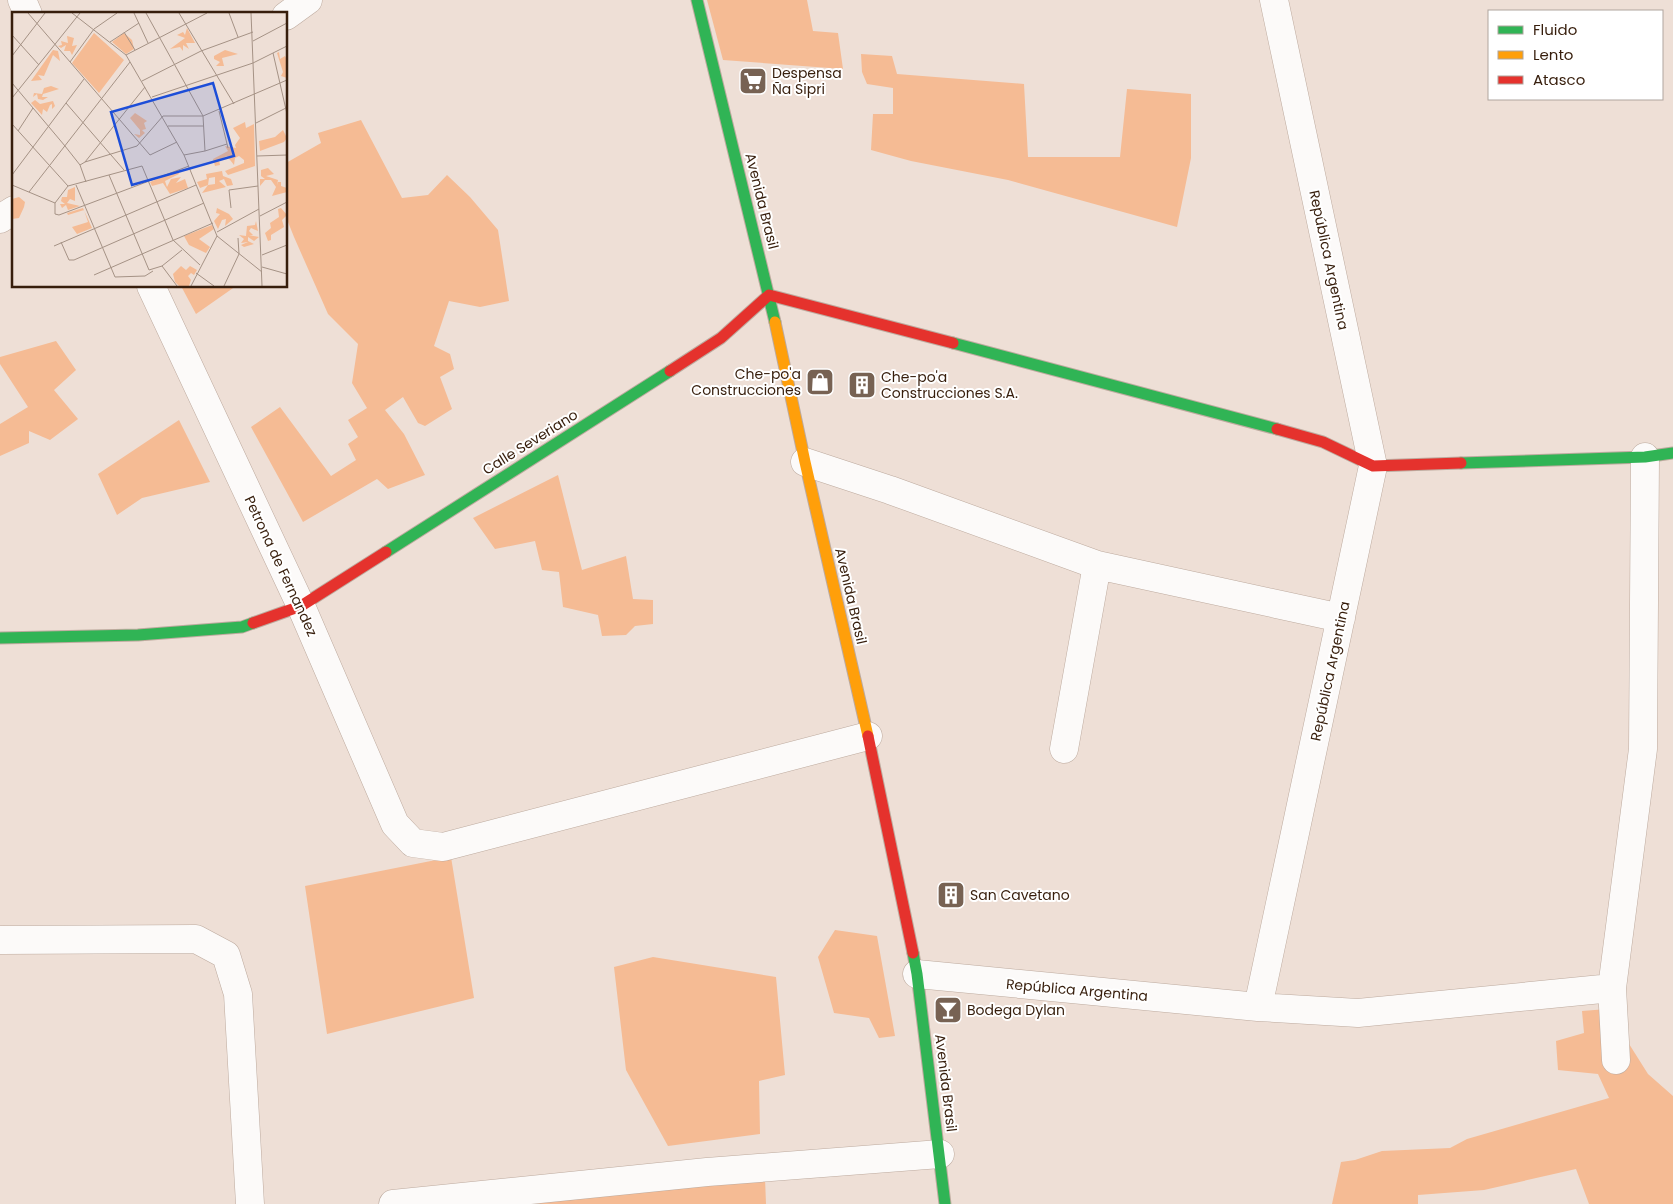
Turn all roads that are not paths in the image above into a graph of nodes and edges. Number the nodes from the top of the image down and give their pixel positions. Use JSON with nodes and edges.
{"nodes":[{"id":1,"x":22,"y":0,"type":"edge"},
{"id":2,"x":308,"y":0,"type":"edge"},
{"id":3,"x":697,"y":0,"type":"edge"},
{"id":4,"x":1274,"y":0,"type":"edge"},
{"id":5,"x":27,"y":12,"type":"edge"},
{"id":6,"x":288,"y":15,"type":"edge"},
{"id":7,"x":12,"y":211,"type":"edge"},
{"id":8,"x":0,"y":219,"type":"edge"},
{"id":9,"x":152,"y":288,"type":"edge"},
{"id":10,"x":769,"y":294,"type":"junction"},
{"id":11,"x":1673,"y":454,"type":"edge"},
{"id":12,"x":1645,"y":457,"type":"junction"},
{"id":13,"x":805,"y":462,"type":"junction"},
{"id":14,"x":1373,"y":466,"type":"junction"},
{"id":15,"x":1097,"y":565,"type":"junction"},
{"id":16,"x":301,"y":606,"type":"junction"},
{"id":17,"x":1341,"y":618,"type":"junction"},
{"id":18,"x":0,"y":638,"type":"edge"},
{"id":19,"x":868,"y":736,"type":"junction"},
{"id":20,"x":1064,"y":749,"type":"dead end"},
{"id":21,"x":0,"y":940,"type":"edge"},
{"id":22,"x":917,"y":974,"type":"junction"},
{"id":23,"x":1612,"y":988,"type":"junction"},
{"id":24,"x":1258,"y":1007,"type":"junction"},
{"id":25,"x":1616,"y":1060,"type":"dead end"},
{"id":26,"x":940,"y":1154,"type":"junction"},
{"id":27,"x":250,"y":1204,"type":"edge"},
{"id":28,"x":393,"y":1204,"type":"edge"},
{"id":29,"x":945,"y":1204,"type":"edge"}],
"edges":[{"from":1,"to":5,"type":"street"},
{"from":2,"to":6,"type":"street"},
{"from":3,"to":10,"type":"street","name":"Avenida Brasil"},
{"from":4,"to":14,"type":"street","name":"República Argentina"},
{"from":7,"to":8,"type":"street"},
{"from":9,"to":16,"type":"street","name":"Petrona de Fernandez"},
{"from":10,"to":13,"type":"street","name":"Avenida Brasil"},
{"from":10,"to":14,"type":"street"},
{"from":10,"to":16,"type":"street","name":"Calle Severiano"},
{"from":11,"to":12,"type":"street"},
{"from":12,"to":14,"type":"street"},
{"from":12,"to":23,"type":"street"},
{"from":13,"to":15,"type":"street"},
{"from":13,"to":19,"type":"street","name":"Avenida Brasil"},
{"from":14,"to":17,"type":"street","name":"República Argentina"},
{"from":15,"to":17,"type":"street"},
{"from":15,"to":20,"type":"street"},
{"from":16,"to":18,"type":"street","name":"Calle Severiano"},
{"from":16,"to":19,"type":"street","name":"Petrona de Fernandez"},
{"from":17,"to":24,"type":"street","name":"República Argentina"},
{"from":19,"to":22,"type":"street","name":"Avenida Brasil"},
{"from":21,"to":27,"type":"street"},
{"from":22,"to":24,"type":"street","name":"República Argentina"},
{"from":22,"to":26,"type":"street","name":"Avenida Brasil"},
{"from":23,"to":24,"type":"street"},
{"from":23,"to":25,"type":"street"},
{"from":26,"to":28,"type":"street"},
{"from":26,"to":29,"type":"street","name":"Avenida Brasil"}]}
